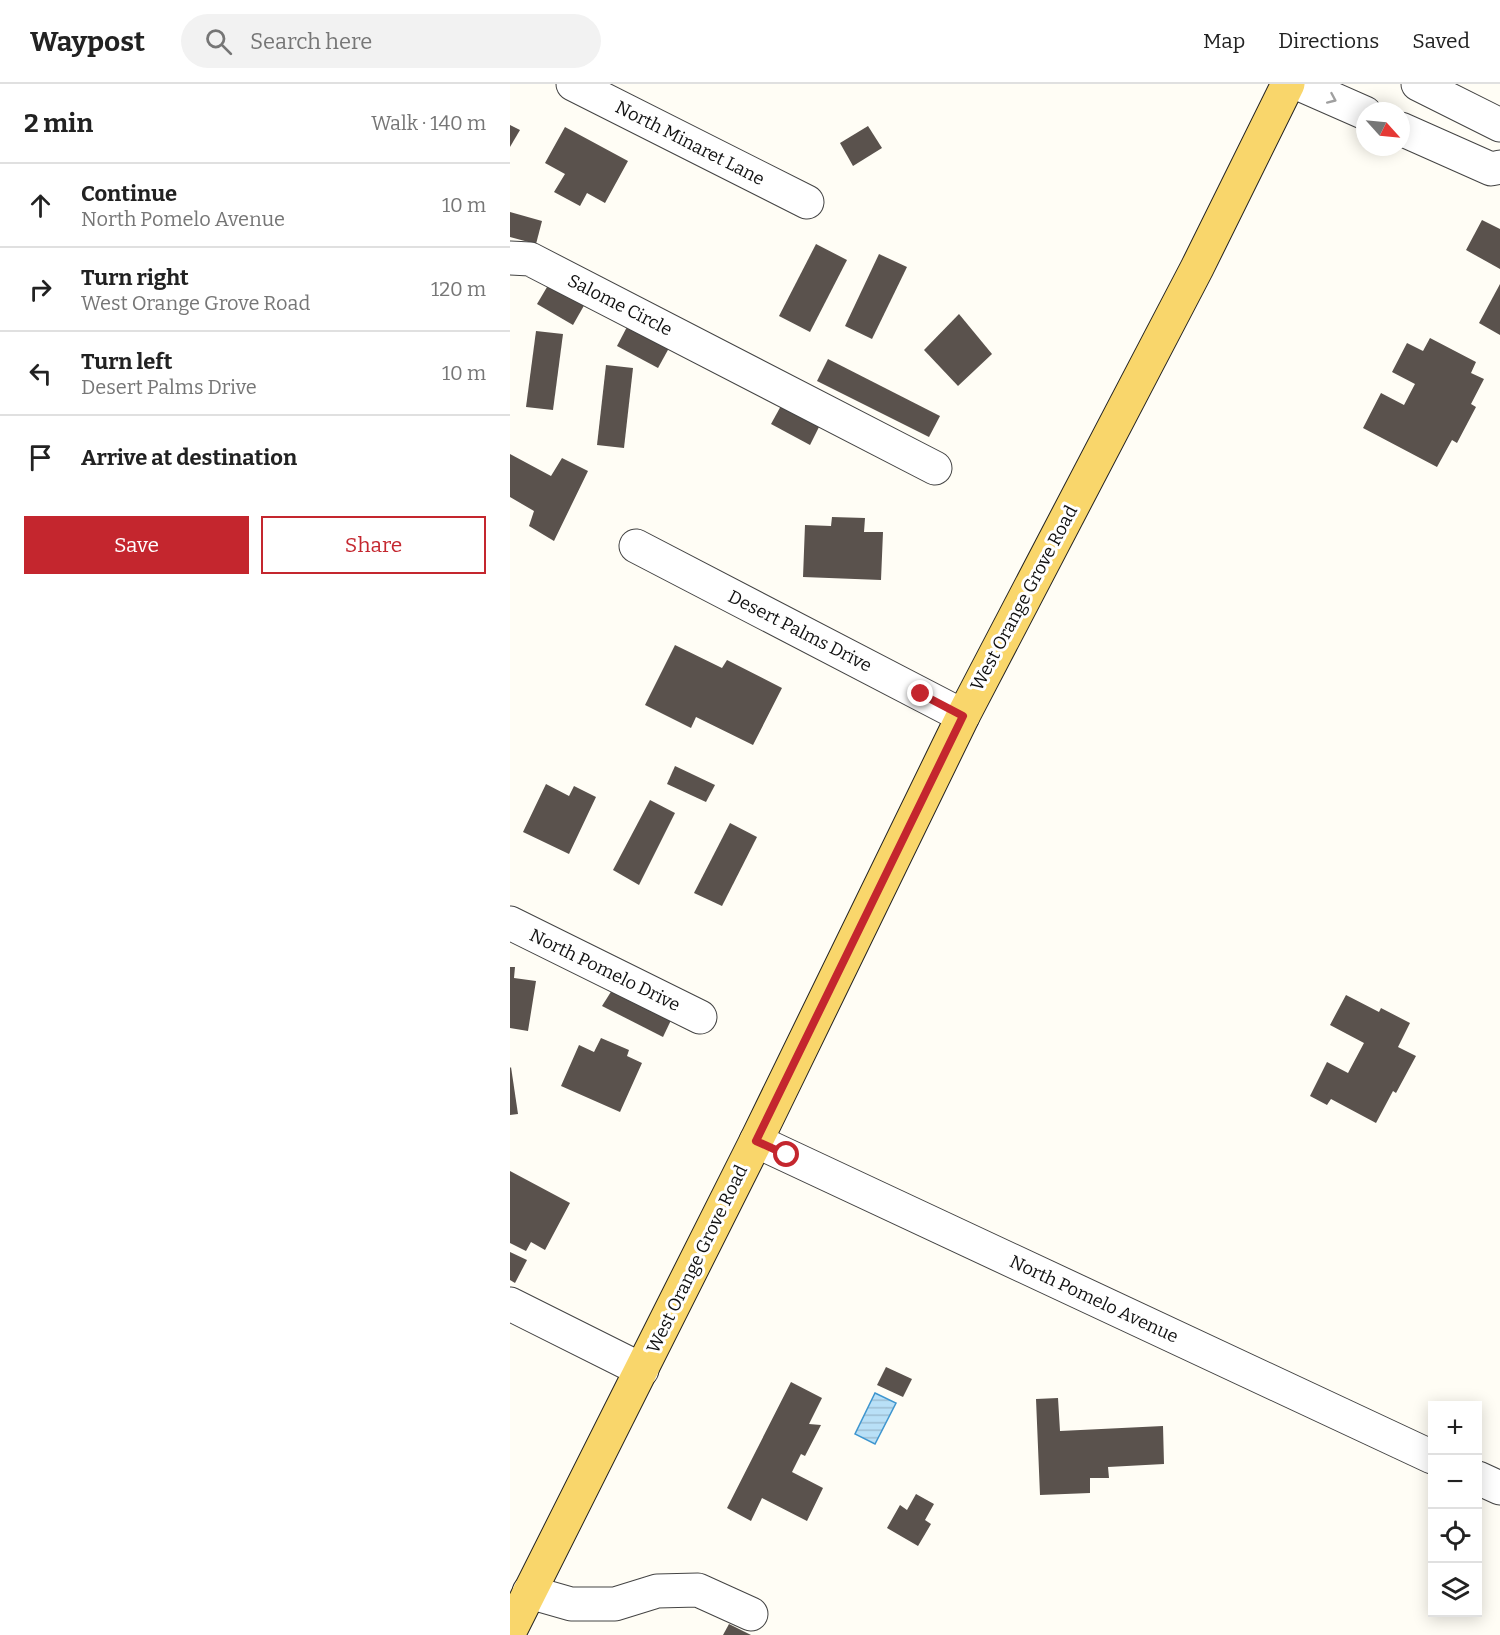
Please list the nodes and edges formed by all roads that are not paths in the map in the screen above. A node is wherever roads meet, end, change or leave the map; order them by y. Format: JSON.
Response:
{"nodes":[{"id":1,"x":573,"y":84,"type":"edge"},
{"id":2,"x":1288,"y":84,"type":"edge"},
{"id":3,"x":1299,"y":84,"type":"edge"},
{"id":4,"x":1418,"y":84,"type":"edge"},
{"id":5,"x":1356,"y":109,"type":"edge"},
{"id":6,"x":1470,"y":110,"type":"junction"},
{"id":7,"x":1500,"y":125,"type":"edge"},
{"id":8,"x":1410,"y":133,"type":"edge"},
{"id":9,"x":1450,"y":151,"type":"junction"},
{"id":10,"x":1500,"y":167,"type":"edge"},
{"id":11,"x":807,"y":202,"type":"dead end"},
{"id":12,"x":510,"y":258,"type":"edge"},
{"id":13,"x":935,"y":468,"type":"dead end"},
{"id":14,"x":636,"y":546,"type":"dead end"},
{"id":15,"x":963,"y":716,"type":"junction"},
{"id":16,"x":510,"y":923,"type":"edge"},
{"id":17,"x":700,"y":1017,"type":"dead end"},
{"id":18,"x":756,"y":1141,"type":"junction"},
{"id":19,"x":510,"y":1304,"type":"edge"},
{"id":20,"x":642,"y":1370,"type":"junction"},
{"id":21,"x":1428,"y":1455,"type":"edge"},
{"id":22,"x":1482,"y":1480,"type":"edge"},
{"id":23,"x":1500,"y":1488,"type":"edge"},
{"id":24,"x":530,"y":1592,"type":"junction"},
{"id":25,"x":751,"y":1614,"type":"dead end"},
{"id":26,"x":510,"y":1631,"type":"edge"}],
"edges":[{"from":1,"to":11,"type":"street","name":"North Minaret Lane"},
{"from":2,"to":15,"type":"main road","name":"West Orange Grove Road"},
{"from":3,"to":5,"type":"street","one_way":true},
{"from":4,"to":6,"type":"street"},
{"from":6,"to":7,"type":"street"},
{"from":6,"to":9,"type":"street"},
{"from":8,"to":9,"type":"street"},
{"from":9,"to":10,"type":"street"},
{"from":12,"to":13,"type":"street","name":"Salome Circle"},
{"from":14,"to":15,"type":"street","name":"Desert Palms Drive"},
{"from":15,"to":18,"type":"main road","name":"West Orange Grove Road"},
{"from":16,"to":17,"type":"street","name":"North Pomelo Drive"},
{"from":18,"to":20,"type":"main road","name":"West Orange Grove Road"},
{"from":18,"to":21,"type":"street","name":"North Pomelo Avenue"},
{"from":19,"to":20,"type":"street"},
{"from":20,"to":24,"type":"main road","name":"West Orange Grove Road"},
{"from":22,"to":23,"type":"street"},
{"from":24,"to":25,"type":"street"},
{"from":24,"to":26,"type":"main road","name":"West Orange Grove Road"}]}
